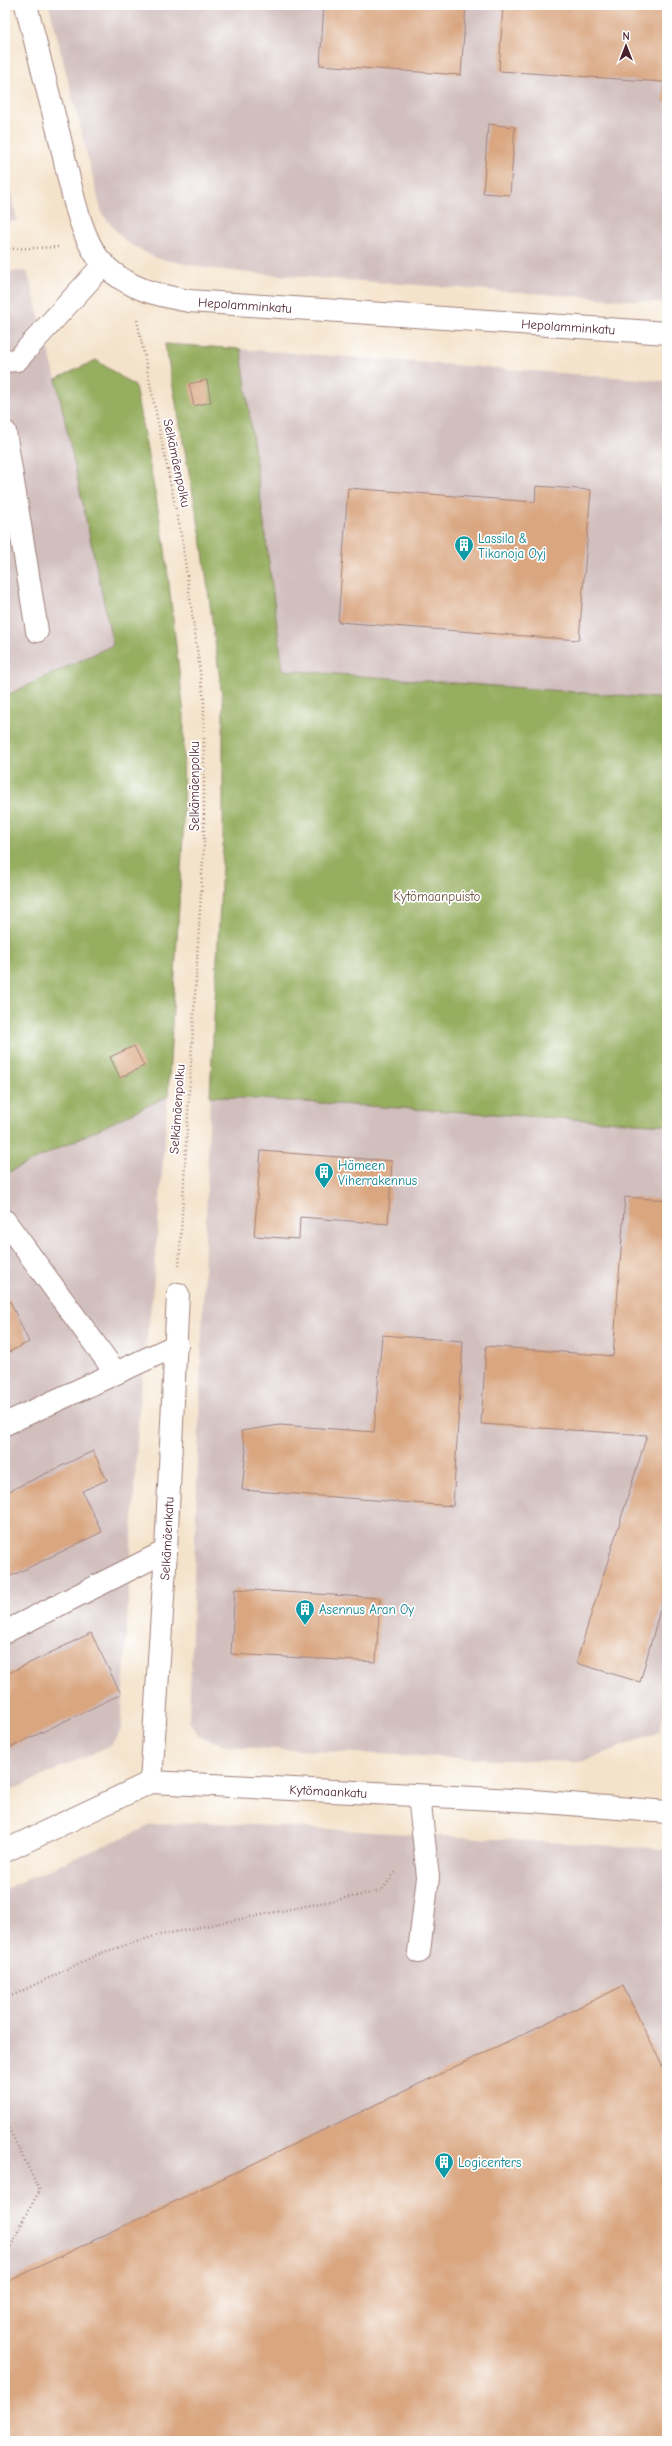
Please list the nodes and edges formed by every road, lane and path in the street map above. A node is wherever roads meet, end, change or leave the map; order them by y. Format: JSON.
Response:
{"nodes":[{"id":1,"x":26,"y":5,"type":"edge"},
{"id":2,"x":89,"y":244,"type":"junction"},
{"id":3,"x":5,"y":249,"type":"edge"},
{"id":4,"x":104,"y":264,"type":"junction"},
{"id":5,"x":127,"y":284,"type":"junction"},
{"id":6,"x":667,"y":333,"type":"edge"},
{"id":7,"x":5,"y":361,"type":"edge"},
{"id":8,"x":5,"y":432,"type":"edge"},
{"id":9,"x":37,"y":631,"type":"dead end"},
{"id":10,"x":5,"y":1221,"type":"edge"},
{"id":11,"x":178,"y":1294,"type":"joint"},
{"id":12,"x":177,"y":1345,"type":"junction"},
{"id":13,"x":116,"y":1373,"type":"junction"},
{"id":14,"x":5,"y":1424,"type":"edge"},
{"id":15,"x":166,"y":1551,"type":"junction"},
{"id":16,"x":5,"y":1632,"type":"edge"},
{"id":17,"x":151,"y":1782,"type":"junction"},
{"id":18,"x":419,"y":1796,"type":"junction"},
{"id":19,"x":667,"y":1812,"type":"edge"},
{"id":20,"x":424,"y":1835,"type":"junction"},
{"id":21,"x":5,"y":1851,"type":"edge"},
{"id":22,"x":419,"y":1952,"type":"dead end"},
{"id":23,"x":5,"y":1999,"type":"edge"},
{"id":24,"x":5,"y":2121,"type":"edge"},
{"id":25,"x":5,"y":2259,"type":"edge"}],
"edges":[{"from":1,"to":2,"type":"street","name":"Hepolamminkatu"},
{"from":2,"to":3,"type":"path"},
{"from":2,"to":4,"type":"street","name":"Hepolamminkatu"},
{"from":4,"to":5,"type":"street","name":"Hepolamminkatu"},
{"from":4,"to":7,"type":"street"},
{"from":5,"to":6,"type":"street","name":"Hepolamminkatu"},
{"from":5,"to":11,"type":"path","name":"Selkämäenpolku"},
{"from":8,"to":9,"type":"street"},
{"from":10,"to":13,"type":"street"},
{"from":11,"to":12,"type":"street","name":"Selkämäenkatu"},
{"from":12,"to":13,"type":"street"},
{"from":12,"to":15,"type":"street","name":"Selkämäenkatu"},
{"from":13,"to":14,"type":"street"},
{"from":15,"to":16,"type":"street"},
{"from":15,"to":17,"type":"street","name":"Selkämäenkatu"},
{"from":17,"to":18,"type":"street","name":"Kytömaankatu"},
{"from":17,"to":21,"type":"street","name":"Kytömaankatu"},
{"from":18,"to":19,"type":"street","name":"Kytömaankatu"},
{"from":18,"to":20,"type":"street"},
{"from":20,"to":22,"type":"street"},
{"from":20,"to":23,"type":"path"},
{"from":24,"to":25,"type":"path"}]}
